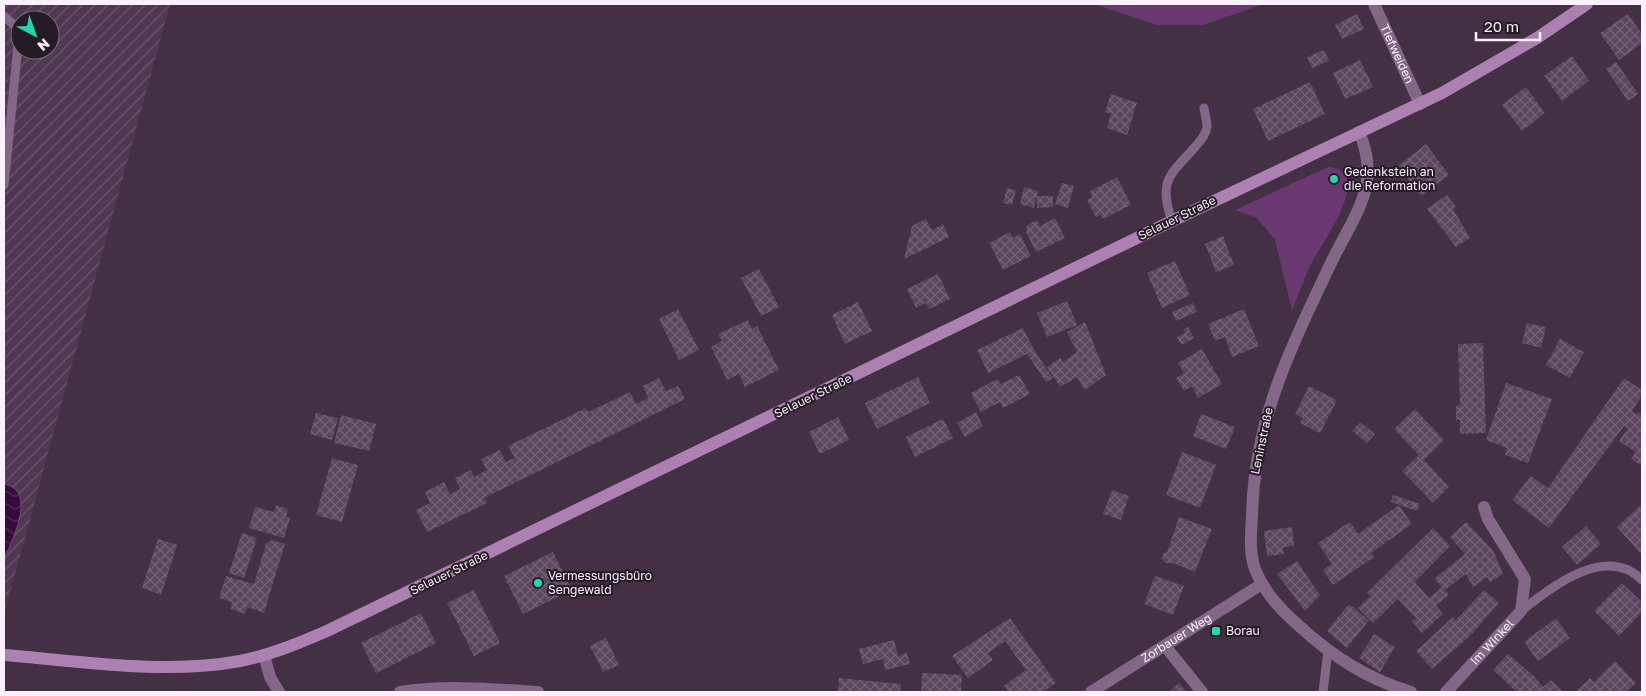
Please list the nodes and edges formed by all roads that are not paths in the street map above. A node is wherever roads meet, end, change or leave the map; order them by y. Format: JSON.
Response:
{"nodes":[{"id":1,"x":1374,"y":4,"type":"edge"},
{"id":2,"x":1587,"y":4,"type":"edge"},
{"id":3,"x":4,"y":16,"type":"edge"},
{"id":4,"x":1420,"y":104,"type":"junction"},
{"id":5,"x":1204,"y":108,"type":"dead end"},
{"id":6,"x":1359,"y":132,"type":"junction"},
{"id":7,"x":4,"y":185,"type":"edge"},
{"id":8,"x":1172,"y":221,"type":"junction"},
{"id":9,"x":1484,"y":507,"type":"dead end"},
{"id":10,"x":1642,"y":580,"type":"edge"},
{"id":11,"x":1262,"y":584,"type":"junction"},
{"id":12,"x":1521,"y":610,"type":"junction"},
{"id":13,"x":1165,"y":646,"type":"junction"},
{"id":14,"x":1328,"y":650,"type":"junction"},
{"id":15,"x":4,"y":655,"type":"edge"},
{"id":16,"x":264,"y":655,"type":"junction"},
{"id":17,"x":278,"y":692,"type":"edge"},
{"id":18,"x":400,"y":692,"type":"edge"},
{"id":19,"x":538,"y":692,"type":"edge"},
{"id":20,"x":1091,"y":692,"type":"edge"},
{"id":21,"x":1202,"y":692,"type":"edge"},
{"id":22,"x":1323,"y":692,"type":"edge"},
{"id":23,"x":1411,"y":692,"type":"edge"},
{"id":24,"x":1446,"y":692,"type":"edge"}],
"edges":[{"from":1,"to":4,"type":"street","name":"Tiefweiden"},
{"from":2,"to":4,"type":"main road","name":"Selauer Straße"},
{"from":3,"to":7,"type":"lane"},
{"from":4,"to":6,"type":"main road","name":"Selauer Straße"},
{"from":5,"to":8,"type":"lane"},
{"from":6,"to":8,"type":"main road","name":"Selauer Straße"},
{"from":6,"to":11,"type":"street","name":"Leninstraße"},
{"from":8,"to":16,"type":"main road","name":"Selauer Straße"},
{"from":9,"to":12,"type":"street","name":"Im Winkel"},
{"from":10,"to":12,"type":"lane"},
{"from":11,"to":13,"type":"street","name":"Zorbauer Weg"},
{"from":11,"to":14,"type":"street","name":"Leninstraße"},
{"from":12,"to":24,"type":"street","name":"Im Winkel"},
{"from":13,"to":20,"type":"street","name":"Zorbauer Weg"},
{"from":13,"to":21,"type":"street"},
{"from":14,"to":22,"type":"lane"},
{"from":14,"to":23,"type":"street","name":"Leninstraße"},
{"from":15,"to":16,"type":"main road","name":"Selauer Straße"},
{"from":16,"to":17,"type":"street"},
{"from":18,"to":19,"type":"street"}]}
